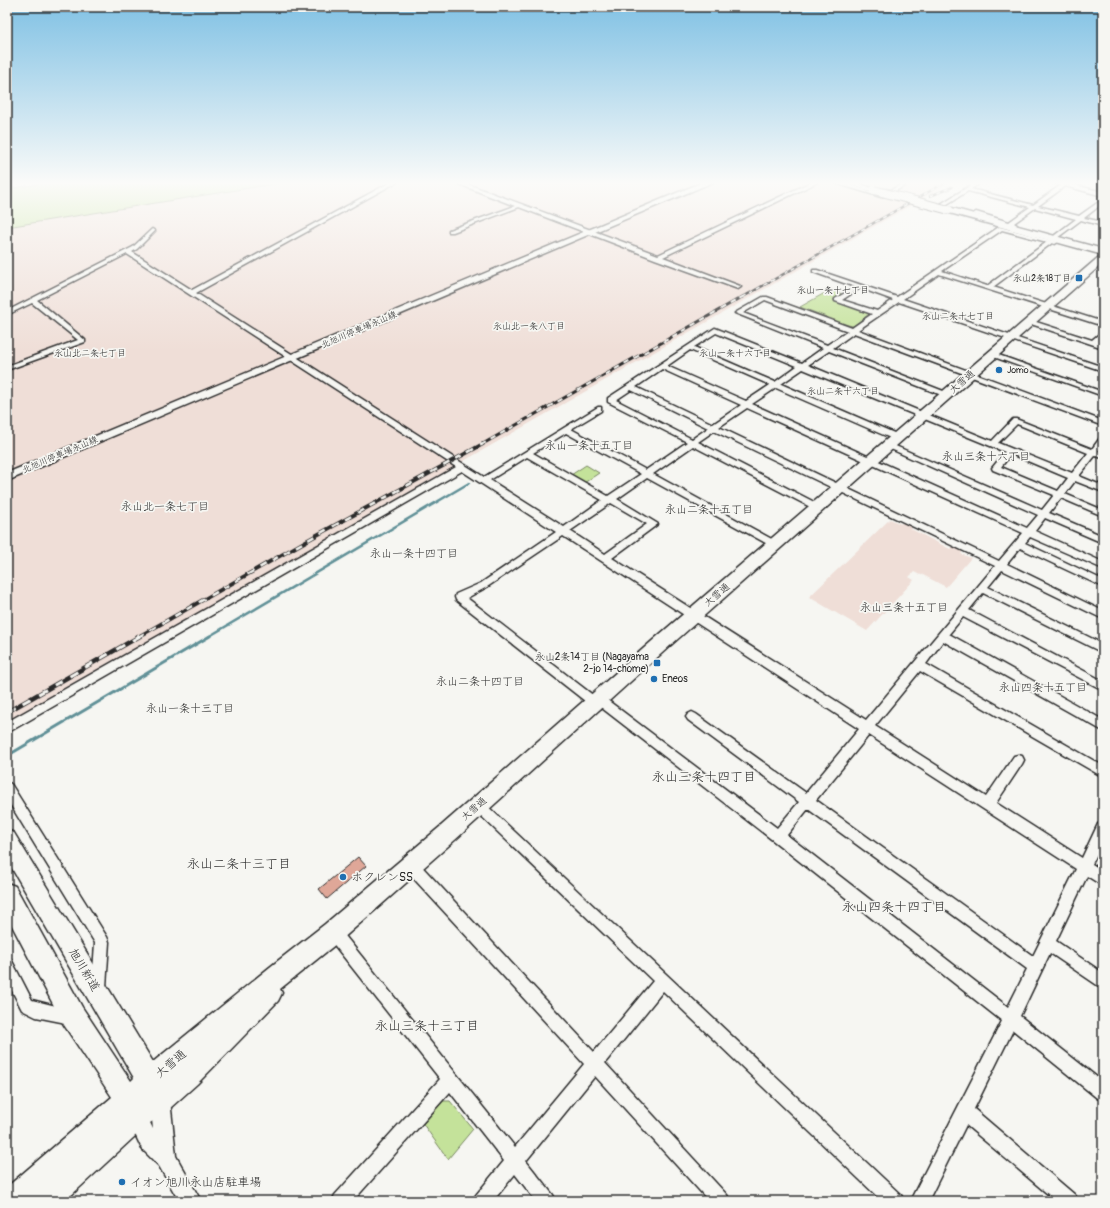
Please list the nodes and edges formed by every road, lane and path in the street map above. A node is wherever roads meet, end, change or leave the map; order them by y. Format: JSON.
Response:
{"nodes":[{"id":1,"x":145,"y":238,"type":"edge"},
{"id":2,"x":291,"y":238,"type":"edge"},
{"id":3,"x":573,"y":238,"type":"edge"},
{"id":4,"x":605,"y":238,"type":"edge"},
{"id":5,"x":699,"y":238,"type":"edge"},
{"id":6,"x":986,"y":238,"type":"edge"},
{"id":7,"x":1051,"y":238,"type":"edge"},
{"id":8,"x":1053,"y":238,"type":"edge"},
{"id":9,"x":1054,"y":239,"type":"junction"},
{"id":10,"x":1077,"y":245,"type":"junction"},
{"id":11,"x":128,"y":252,"type":"junction"},
{"id":12,"x":1103,"y":252,"type":"edge"},
{"id":13,"x":658,"y":258,"type":"junction"},
{"id":14,"x":1103,"y":258,"type":"edge"},
{"id":15,"x":815,"y":271,"type":"dead end"},
{"id":16,"x":938,"y":272,"type":"junction"},
{"id":17,"x":860,"y":286,"type":"junction"},
{"id":18,"x":738,"y":287,"type":"dead end"},
{"id":19,"x":988,"y":288,"type":"junction"},
{"id":20,"x":191,"y":293,"type":"junction"},
{"id":21,"x":899,"y":299,"type":"junction"},
{"id":22,"x":33,"y":300,"type":"junction"},
{"id":23,"x":1047,"y":306,"type":"junction"},
{"id":24,"x":7,"y":313,"type":"edge"},
{"id":25,"x":878,"y":314,"type":"junction"},
{"id":26,"x":1030,"y":322,"type":"junction"},
{"id":27,"x":1103,"y":324,"type":"edge"},
{"id":28,"x":854,"y":331,"type":"junction"},
{"id":29,"x":1103,"y":333,"type":"edge"},
{"id":30,"x":1012,"y":338,"type":"junction"},
{"id":31,"x":1093,"y":343,"type":"junction"},
{"id":32,"x":1103,"y":346,"type":"edge"},
{"id":33,"x":689,"y":347,"type":"junction"},
{"id":34,"x":829,"y":348,"type":"junction"},
{"id":35,"x":993,"y":355,"type":"junction"},
{"id":36,"x":290,"y":356,"type":"junction"},
{"id":37,"x":662,"y":366,"type":"junction"},
{"id":38,"x":803,"y":366,"type":"junction"},
{"id":39,"x":7,"y":368,"type":"edge"},
{"id":40,"x":1103,"y":369,"type":"edge"},
{"id":41,"x":970,"y":374,"type":"junction"},
{"id":42,"x":775,"y":385,"type":"junction"},
{"id":43,"x":631,"y":387,"type":"junction"},
{"id":44,"x":947,"y":394,"type":"junction"},
{"id":45,"x":1103,"y":394,"type":"edge"},
{"id":46,"x":746,"y":405,"type":"junction"},
{"id":47,"x":598,"y":409,"type":"dead end"},
{"id":48,"x":923,"y":416,"type":"junction"},
{"id":49,"x":1103,"y":424,"type":"edge"},
{"id":50,"x":713,"y":427,"type":"junction"},
{"id":51,"x":567,"y":430,"type":"junction"},
{"id":52,"x":1103,"y":440,"type":"edge"},
{"id":53,"x":692,"y":442,"type":"junction"},
{"id":54,"x":893,"y":442,"type":"junction"},
{"id":55,"x":993,"y":444,"type":"junction"},
{"id":56,"x":1010,"y":451,"type":"junction"},
{"id":57,"x":528,"y":454,"type":"junction"},
{"id":58,"x":1098,"y":454,"type":"edge"},
{"id":59,"x":871,"y":461,"type":"junction"},
{"id":60,"x":462,"y":467,"type":"junction"},
{"id":61,"x":7,"y":472,"type":"edge"},
{"id":62,"x":646,"y":474,"type":"junction"},
{"id":63,"x":1073,"y":477,"type":"junction"},
{"id":64,"x":7,"y":478,"type":"edge"},
{"id":65,"x":483,"y":481,"type":"junction"},
{"id":66,"x":841,"y":488,"type":"junction"},
{"id":67,"x":1103,"y":489,"type":"edge"},
{"id":68,"x":1058,"y":495,"type":"junction"},
{"id":69,"x":609,"y":500,"type":"junction"},
{"id":70,"x":819,"y":508,"type":"junction"},
{"id":71,"x":1043,"y":513,"type":"junction"},
{"id":72,"x":1103,"y":513,"type":"edge"},
{"id":73,"x":563,"y":532,"type":"junction"},
{"id":74,"x":1029,"y":532,"type":"junction"},
{"id":75,"x":1103,"y":540,"type":"edge"},
{"id":76,"x":1018,"y":544,"type":"junction"},
{"id":77,"x":776,"y":545,"type":"junction"},
{"id":78,"x":605,"y":558,"type":"junction"},
{"id":79,"x":1000,"y":565,"type":"junction"},
{"id":80,"x":1103,"y":566,"type":"edge"},
{"id":81,"x":1103,"y":584,"type":"edge"},
{"id":82,"x":982,"y":588,"type":"junction"},
{"id":83,"x":963,"y":612,"type":"junction"},
{"id":84,"x":1103,"y":615,"type":"edge"},
{"id":85,"x":693,"y":616,"type":"junction"},
{"id":86,"x":942,"y":635,"type":"junction"},
{"id":87,"x":1103,"y":649,"type":"edge"},
{"id":88,"x":919,"y":665,"type":"junction"},
{"id":89,"x":1103,"y":686,"type":"edge"},
{"id":90,"x":596,"y":701,"type":"junction"},
{"id":91,"x":692,"y":717,"type":"dead end"},
{"id":92,"x":1103,"y":726,"type":"edge"},
{"id":93,"x":7,"y":728,"type":"edge"},
{"id":94,"x":866,"y":728,"type":"junction"},
{"id":95,"x":1018,"y":760,"type":"dead end"},
{"id":96,"x":1103,"y":772,"type":"edge"},
{"id":97,"x":7,"y":788,"type":"edge"},
{"id":98,"x":808,"y":802,"type":"junction"},
{"id":99,"x":478,"y":805,"type":"junction"},
{"id":100,"x":987,"y":805,"type":"junction"},
{"id":101,"x":1103,"y":828,"type":"edge"},
{"id":102,"x":778,"y":836,"type":"junction"},
{"id":103,"x":7,"y":840,"type":"edge"},
{"id":104,"x":410,"y":864,"type":"junction"},
{"id":105,"x":1084,"y":867,"type":"junction"},
{"id":106,"x":1103,"y":879,"type":"edge"},
{"id":107,"x":7,"y":894,"type":"edge"},
{"id":108,"x":332,"y":932,"type":"junction"},
{"id":109,"x":1047,"y":943,"type":"junction"},
{"id":110,"x":7,"y":966,"type":"edge"},
{"id":111,"x":1035,"y":966,"type":"junction"},
{"id":112,"x":662,"y":980,"type":"junction"},
{"id":113,"x":1103,"y":982,"type":"edge"},
{"id":114,"x":99,"y":995,"type":"junction"},
{"id":115,"x":73,"y":1016,"type":"junction"},
{"id":116,"x":1011,"y":1018,"type":"junction"},
{"id":117,"x":594,"y":1063,"type":"junction"},
{"id":118,"x":450,"y":1080,"type":"junction"},
{"id":119,"x":155,"y":1091,"type":"junction"},
{"id":120,"x":1103,"y":1092,"type":"edge"},
{"id":121,"x":133,"y":1109,"type":"junction"},
{"id":122,"x":964,"y":1112,"type":"junction"},
{"id":123,"x":166,"y":1159,"type":"junction"},
{"id":124,"x":515,"y":1160,"type":"junction"},
{"id":125,"x":12,"y":1201,"type":"edge"},
{"id":126,"x":44,"y":1201,"type":"edge"},
{"id":127,"x":191,"y":1201,"type":"edge"},
{"id":128,"x":340,"y":1201,"type":"edge"},
{"id":129,"x":482,"y":1201,"type":"edge"},
{"id":130,"x":548,"y":1201,"type":"edge"},
{"id":131,"x":721,"y":1201,"type":"edge"},
{"id":132,"x":895,"y":1201,"type":"edge"},
{"id":133,"x":918,"y":1201,"type":"edge"},
{"id":134,"x":1069,"y":1201,"type":"edge"}],
"edges":[{"from":1,"to":11,"type":"street"},
{"from":2,"to":20,"type":"street"},
{"from":3,"to":36,"type":"main road","name":"北旭川停車場永山線"},
{"from":4,"to":13,"type":"street"},
{"from":5,"to":13,"type":"street"},
{"from":6,"to":16,"type":"street"},
{"from":7,"to":9,"type":"street"},
{"from":8,"to":10,"type":"main road","bridge":true},
{"from":9,"to":10,"type":"street"},
{"from":9,"to":19,"type":"street"},
{"from":10,"to":12,"type":"main road"},
{"from":11,"to":20,"type":"street"},
{"from":11,"to":22,"type":"street"},
{"from":13,"to":18,"type":"street"},
{"from":14,"to":23,"type":"highway","name":"大雪通"},
{"from":15,"to":17,"type":"street"},
{"from":16,"to":19,"type":"street"},
{"from":16,"to":21,"type":"street"},
{"from":17,"to":21,"type":"street"},
{"from":17,"to":25,"type":"street"},
{"from":19,"to":23,"type":"street"},
{"from":20,"to":36,"type":"street"},
{"from":21,"to":25,"type":"street"},
{"from":21,"to":30,"type":"street"},
{"from":22,"to":24,"type":"street"},
{"from":22,"to":39,"type":"street"},
{"from":23,"to":26,"type":"highway","name":"大雪通"},
{"from":23,"to":27,"type":"street"},
{"from":25,"to":28,"type":"street"},
{"from":26,"to":30,"type":"highway","name":"大雪通"},
{"from":26,"to":31,"type":"street"},
{"from":28,"to":34,"type":"street"},
{"from":28,"to":34,"type":"street"},
{"from":28,"to":41,"type":"street"},
{"from":29,"to":31,"type":"street"},
{"from":30,"to":35,"type":"highway","name":"大雪通"},
{"from":30,"to":40,"type":"street"},
{"from":31,"to":32,"type":"street"},
{"from":33,"to":37,"type":"street"},
{"from":33,"to":38,"type":"street"},
{"from":33,"to":42,"type":"street"},
{"from":34,"to":38,"type":"street"},
{"from":34,"to":44,"type":"street"},
{"from":35,"to":41,"type":"highway","name":"大雪通"},
{"from":35,"to":45,"type":"street"},
{"from":36,"to":60,"type":"street"},
{"from":36,"to":61,"type":"main road","name":"北旭川停車場永山線"},
{"from":36,"to":64,"type":"main road","name":"北旭川停車場永山線"},
{"from":37,"to":43,"type":"street"},
{"from":37,"to":46,"type":"street"},
{"from":38,"to":42,"type":"street"},
{"from":38,"to":48,"type":"street"},
{"from":41,"to":44,"type":"highway","name":"大雪通"},
{"from":41,"to":49,"type":"street"},
{"from":42,"to":46,"type":"street"},
{"from":42,"to":54,"type":"street"},
{"from":43,"to":50,"type":"street"},
{"from":43,"to":53,"type":"street"},
{"from":44,"to":48,"type":"highway","name":"大雪通"},
{"from":46,"to":50,"type":"street"},
{"from":46,"to":59,"type":"street"},
{"from":47,"to":51,"type":"street"},
{"from":48,"to":54,"type":"highway","name":"大雪通"},
{"from":48,"to":55,"type":"street"},
{"from":50,"to":53,"type":"street"},
{"from":50,"to":66,"type":"street"},
{"from":51,"to":57,"type":"street"},
{"from":51,"to":62,"type":"street"},
{"from":52,"to":58,"type":"street"},
{"from":53,"to":62,"type":"street"},
{"from":53,"to":70,"type":"street"},
{"from":54,"to":59,"type":"highway","name":"大雪通"},
{"from":54,"to":71,"type":"street"},
{"from":55,"to":56,"type":"street"},
{"from":55,"to":58,"type":"street"},
{"from":56,"to":63,"type":"street"},
{"from":56,"to":68,"type":"street"},
{"from":57,"to":65,"type":"street"},
{"from":57,"to":69,"type":"street"},
{"from":58,"to":63,"type":"street"},
{"from":59,"to":66,"type":"highway","name":"大雪通"},
{"from":59,"to":74,"type":"street"},
{"from":60,"to":65,"type":"street"},
{"from":60,"to":93,"type":"street"},
{"from":62,"to":69,"type":"street"},
{"from":62,"to":77,"type":"street"},
{"from":63,"to":67,"type":"street"},
{"from":63,"to":68,"type":"street"},
{"from":65,"to":73,"type":"street"},
{"from":66,"to":70,"type":"highway","name":"大雪通"},
{"from":66,"to":79,"type":"street"},
{"from":68,"to":71,"type":"street"},
{"from":68,"to":72,"type":"street"},
{"from":69,"to":73,"type":"street"},
{"from":69,"to":78,"type":"street"},
{"from":70,"to":77,"type":"highway","name":"大雪通"},
{"from":71,"to":74,"type":"street"},
{"from":71,"to":75,"type":"street"},
{"from":73,"to":78,"type":"street"},
{"from":73,"to":90,"type":"street"},
{"from":74,"to":76,"type":"street"},
{"from":74,"to":80,"type":"street"},
{"from":76,"to":79,"type":"street"},
{"from":76,"to":81,"type":"street"},
{"from":77,"to":85,"type":"highway","name":"大雪通"},
{"from":78,"to":85,"type":"street"},
{"from":79,"to":82,"type":"street"},
{"from":79,"to":84,"type":"street"},
{"from":82,"to":83,"type":"street"},
{"from":82,"to":87,"type":"street"},
{"from":83,"to":86,"type":"street"},
{"from":83,"to":89,"type":"street"},
{"from":85,"to":90,"type":"highway","name":"大雪通"},
{"from":85,"to":94,"type":"street"},
{"from":86,"to":88,"type":"street"},
{"from":86,"to":92,"type":"street"},
{"from":88,"to":94,"type":"street"},
{"from":88,"to":96,"type":"street"},
{"from":90,"to":99,"type":"highway","name":"大雪通"},
{"from":90,"to":102,"type":"street"},
{"from":91,"to":98,"type":"street"},
{"from":94,"to":98,"type":"street"},
{"from":94,"to":100,"type":"street"},
{"from":95,"to":100,"type":"street"},
{"from":97,"to":114,"type":"street"},
{"from":98,"to":102,"type":"street"},
{"from":98,"to":111,"type":"street"},
{"from":99,"to":104,"type":"highway","name":"大雪通"},
{"from":99,"to":112,"type":"street"},
{"from":100,"to":105,"type":"street"},
{"from":101,"to":105,"type":"street"},
{"from":102,"to":116,"type":"street"},
{"from":103,"to":114,"type":"highway","name":"旭川新道"},
{"from":104,"to":108,"type":"highway","name":"大雪通"},
{"from":104,"to":117,"type":"street"},
{"from":105,"to":106,"type":"street"},
{"from":105,"to":109,"type":"street"},
{"from":107,"to":115,"type":"highway"},
{"from":108,"to":118,"type":"street"},
{"from":108,"to":119,"type":"highway","name":"大雪通"},
{"from":109,"to":111,"type":"street"},
{"from":109,"to":113,"type":"street"},
{"from":110,"to":115,"type":"street"},
{"from":111,"to":116,"type":"street"},
{"from":112,"to":117,"type":"street"},
{"from":112,"to":132,"type":"street"},
{"from":114,"to":119,"type":"highway","name":"旭川新道"},
{"from":115,"to":121,"type":"highway"},
{"from":116,"to":120,"type":"street"},
{"from":116,"to":122,"type":"street"},
{"from":117,"to":124,"type":"street"},
{"from":117,"to":131,"type":"street"},
{"from":118,"to":124,"type":"street"},
{"from":118,"to":128,"type":"street"},
{"from":119,"to":121,"type":"highway","name":"大雪通"},
{"from":119,"to":123,"type":"street"},
{"from":121,"to":123,"type":"street"},
{"from":121,"to":125,"type":"highway","name":"大雪通"},
{"from":121,"to":126,"type":"highway","name":"大雪通"},
{"from":122,"to":133,"type":"street"},
{"from":122,"to":134,"type":"street"},
{"from":123,"to":127,"type":"street"},
{"from":124,"to":129,"type":"street"},
{"from":124,"to":130,"type":"street"}]}
